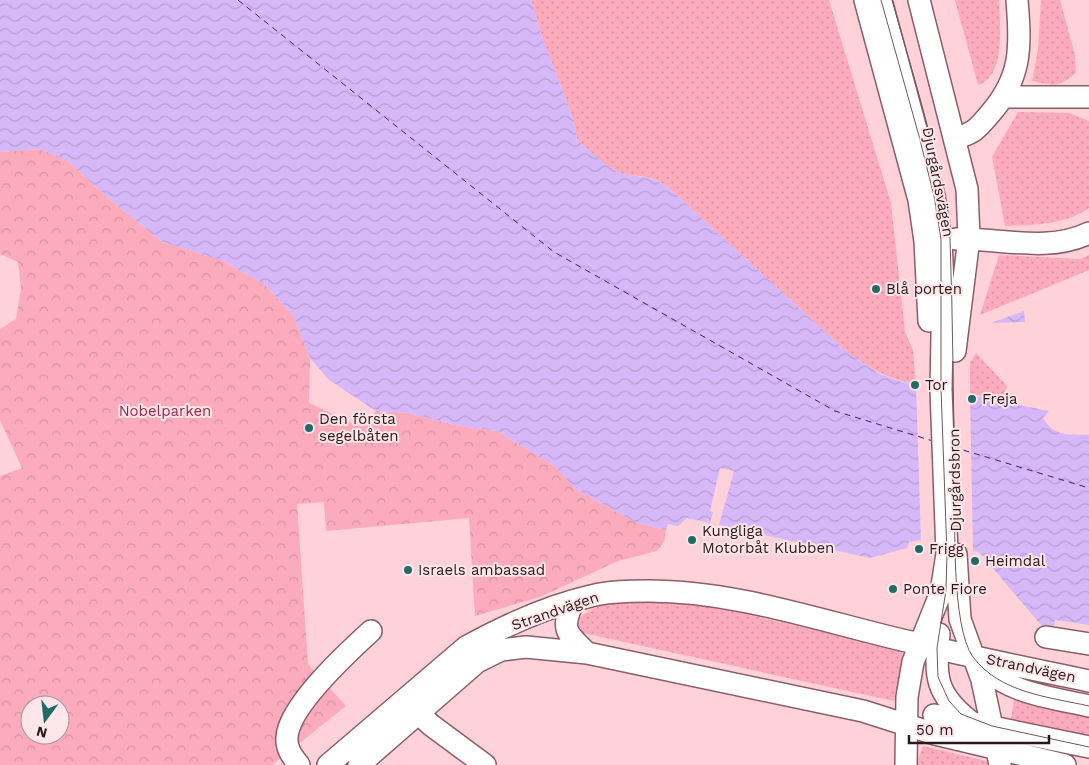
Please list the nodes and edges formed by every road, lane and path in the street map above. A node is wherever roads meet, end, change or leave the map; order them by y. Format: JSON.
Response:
{"nodes":[{"id":1,"x":865,"y":0,"type":"edge"},
{"id":2,"x":881,"y":0,"type":"edge"},
{"id":3,"x":892,"y":0,"type":"edge"},
{"id":4,"x":919,"y":0,"type":"edge"},
{"id":5,"x":1017,"y":0,"type":"edge"},
{"id":6,"x":1005,"y":97,"type":"junction"},
{"id":7,"x":1089,"y":97,"type":"edge"},
{"id":8,"x":956,"y":138,"type":"junction"},
{"id":9,"x":1086,"y":238,"type":"edge"},
{"id":10,"x":946,"y":239,"type":"junction"},
{"id":11,"x":942,"y":389,"type":"junction"},
{"id":12,"x":947,"y":554,"type":"junction"},
{"id":13,"x":574,"y":601,"type":"junction"},
{"id":14,"x":371,"y":631,"type":"dead end"},
{"id":15,"x":1046,"y":637,"type":"dead end"},
{"id":16,"x":1089,"y":644,"type":"edge"},
{"id":17,"x":928,"y":646,"type":"junction"},
{"id":18,"x":587,"y":654,"type":"junction"},
{"id":19,"x":972,"y":656,"type":"junction"},
{"id":20,"x":1089,"y":681,"type":"edge"},
{"id":21,"x":988,"y":701,"type":"junction"},
{"id":22,"x":411,"y":706,"type":"junction"},
{"id":23,"x":1089,"y":706,"type":"edge"},
{"id":24,"x":966,"y":718,"type":"junction"},
{"id":25,"x":906,"y":723,"type":"junction"},
{"id":26,"x":992,"y":726,"type":"junction"},
{"id":27,"x":1089,"y":747,"type":"edge"},
{"id":28,"x":999,"y":758,"type":"edge"},
{"id":29,"x":299,"y":765,"type":"edge"},
{"id":30,"x":328,"y":765,"type":"edge"},
{"id":31,"x":359,"y":765,"type":"edge"},
{"id":32,"x":485,"y":765,"type":"edge"},
{"id":33,"x":906,"y":765,"type":"edge"},
{"id":34,"x":1065,"y":765,"type":"edge"}],
"edges":[{"from":1,"to":10,"type":"street","name":"Djurgårdsvägen"},
{"from":2,"to":10,"type":"street","name":"Djurgårdsvägen"},
{"from":3,"to":10,"type":"street","name":"Djurgårdsvägen"},
{"from":4,"to":8,"type":"street","name":"Djurgårdsvägen"},
{"from":5,"to":6,"type":"street"},
{"from":6,"to":7,"type":"street"},
{"from":6,"to":8,"type":"street"},
{"from":8,"to":10,"type":"street","name":"Djurgårdsvägen"},
{"from":9,"to":10,"type":"street"},
{"from":10,"to":11,"type":"street","name":"Djurgårdsvägen"},
{"from":10,"to":11,"type":"street","name":"Djurgårdsvägen"},
{"from":11,"to":12,"type":"street","name":"Djurgårdsbron"},
{"from":12,"to":17,"type":"street","name":"Djurgårdsbron"},
{"from":12,"to":19,"type":"street","name":"Djurgårdsbron"},
{"from":13,"to":17,"type":"street","name":"Strandvägen"},
{"from":13,"to":18,"type":"street"},
{"from":13,"to":22,"type":"street","name":"Strandvägen"},
{"from":14,"to":29,"type":"street"},
{"from":15,"to":16,"type":"street"},
{"from":17,"to":19,"type":"street","name":"Strandvägen"},
{"from":17,"to":24,"type":"street"},
{"from":17,"to":25,"type":"street"},
{"from":18,"to":22,"type":"street","name":"Strandvägen"},
{"from":18,"to":25,"type":"street","name":"Strandvägen"},
{"from":19,"to":20,"type":"street","name":"Strandvägen"},
{"from":19,"to":21,"type":"street","name":"Djurgårdsbron"},
{"from":19,"to":23,"type":"street","name":"Strandvägen"},
{"from":21,"to":24,"type":"street"},
{"from":21,"to":26,"type":"street","name":"Djurgårdsbron"},
{"from":22,"to":30,"type":"street","name":"Strandvägen"},
{"from":22,"to":31,"type":"street","name":"Strandvägen"},
{"from":22,"to":32,"type":"street"},
{"from":24,"to":25,"type":"street"},
{"from":24,"to":26,"type":"street"},
{"from":25,"to":28,"type":"street","name":"Strandvägen"},
{"from":25,"to":33,"type":"street"},
{"from":26,"to":27,"type":"street"},
{"from":26,"to":28,"type":"street","name":"Djurgårdsbron"},
{"from":28,"to":34,"type":"street","name":"Strandvägen"}]}
